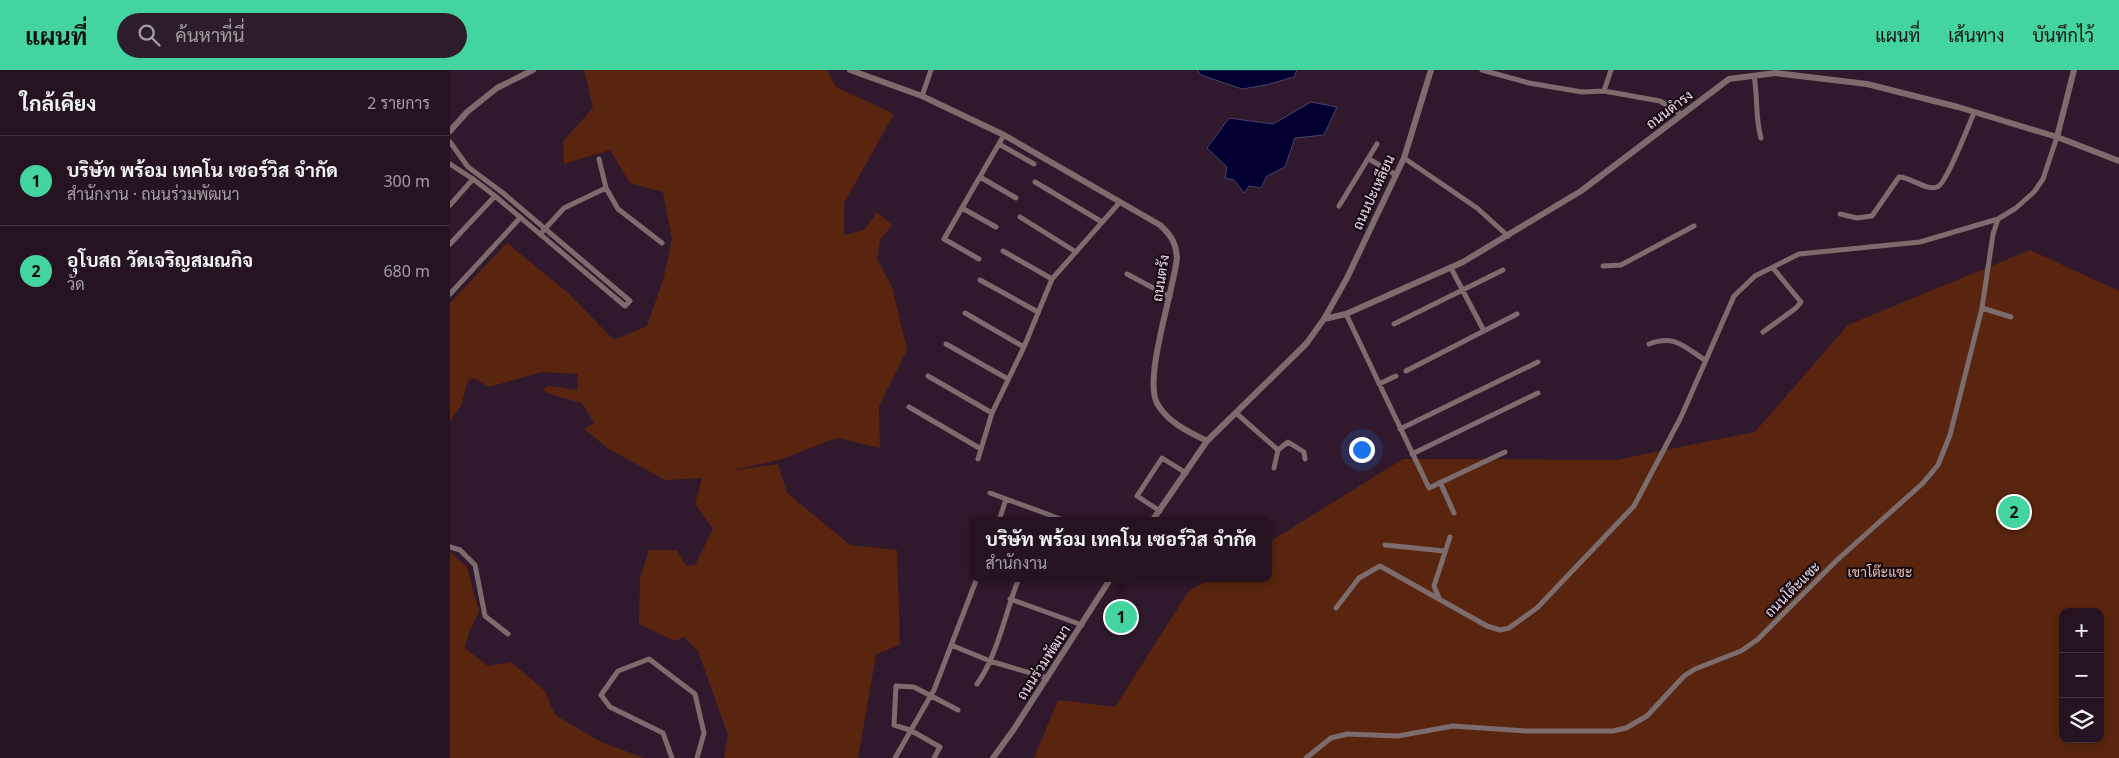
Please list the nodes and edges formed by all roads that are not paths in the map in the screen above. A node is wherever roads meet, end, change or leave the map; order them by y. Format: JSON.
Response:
{"nodes":[{"id":1,"x":533,"y":70,"type":"edge"},
{"id":2,"x":850,"y":70,"type":"edge"},
{"id":3,"x":931,"y":70,"type":"edge"},
{"id":4,"x":1431,"y":70,"type":"edge"},
{"id":5,"x":1482,"y":70,"type":"edge"},
{"id":6,"x":1611,"y":70,"type":"edge"},
{"id":7,"x":2074,"y":70,"type":"edge"},
{"id":8,"x":1490,"y":71,"type":"edge"},
{"id":9,"x":1754,"y":76,"type":"junction"},
{"id":10,"x":1604,"y":90,"type":"junction"},
{"id":11,"x":922,"y":96,"type":"junction"},
{"id":12,"x":1974,"y":113,"type":"junction"},
{"id":13,"x":1682,"y":114,"type":"junction"},
{"id":14,"x":450,"y":132,"type":"edge"},
{"id":15,"x":1004,"y":134,"type":"junction"},
{"id":16,"x":1761,"y":138,"type":"dead end"},
{"id":17,"x":2057,"y":138,"type":"junction"},
{"id":18,"x":450,"y":142,"type":"edge"},
{"id":19,"x":999,"y":144,"type":"junction"},
{"id":20,"x":1377,"y":144,"type":"dead end"},
{"id":21,"x":1404,"y":158,"type":"junction"},
{"id":22,"x":599,"y":159,"type":"dead end"},
{"id":23,"x":1369,"y":159,"type":"junction"},
{"id":24,"x":2119,"y":161,"type":"edge"},
{"id":25,"x":450,"y":164,"type":"edge"},
{"id":26,"x":1034,"y":164,"type":"dead end"},
{"id":27,"x":1396,"y":175,"type":"junction"},
{"id":28,"x":980,"y":177,"type":"junction"},
{"id":29,"x":474,"y":179,"type":"junction"},
{"id":30,"x":1035,"y":182,"type":"dead end"},
{"id":31,"x":606,"y":188,"type":"junction"},
{"id":32,"x":495,"y":196,"type":"junction"},
{"id":33,"x":1016,"y":198,"type":"dead end"},
{"id":34,"x":1120,"y":202,"type":"junction"},
{"id":35,"x":450,"y":205,"type":"edge"},
{"id":36,"x":1339,"y":206,"type":"dead end"},
{"id":37,"x":962,"y":208,"type":"junction"},
{"id":38,"x":1840,"y":214,"type":"dead end"},
{"id":39,"x":1020,"y":217,"type":"dead end"},
{"id":40,"x":520,"y":218,"type":"junction"},
{"id":41,"x":1998,"y":219,"type":"junction"},
{"id":42,"x":1102,"y":222,"type":"junction"},
{"id":43,"x":1694,"y":226,"type":"dead end"},
{"id":44,"x":996,"y":227,"type":"dead end"},
{"id":45,"x":545,"y":229,"type":"junction"},
{"id":46,"x":539,"y":234,"type":"junction"},
{"id":47,"x":1508,"y":236,"type":"junction"},
{"id":48,"x":662,"y":243,"type":"dead end"},
{"id":49,"x":450,"y":244,"type":"edge"},
{"id":50,"x":1003,"y":250,"type":"dead end"},
{"id":51,"x":1076,"y":252,"type":"junction"},
{"id":52,"x":979,"y":259,"type":"dead end"},
{"id":53,"x":1603,"y":266,"type":"dead end"},
{"id":54,"x":1451,"y":268,"type":"junction"},
{"id":55,"x":1773,"y":268,"type":"junction"},
{"id":56,"x":1503,"y":270,"type":"dead end"},
{"id":57,"x":1127,"y":274,"type":"dead end"},
{"id":58,"x":1052,"y":279,"type":"junction"},
{"id":59,"x":980,"y":280,"type":"dead end"},
{"id":60,"x":1463,"y":289,"type":"junction"},
{"id":61,"x":450,"y":294,"type":"edge"},
{"id":62,"x":1170,"y":297,"type":"junction"},
{"id":63,"x":1982,"y":308,"type":"junction"},
{"id":64,"x":1038,"y":312,"type":"junction"},
{"id":65,"x":965,"y":313,"type":"dead end"},
{"id":66,"x":1346,"y":314,"type":"junction"},
{"id":67,"x":1517,"y":314,"type":"dead end"},
{"id":68,"x":2011,"y":317,"type":"dead end"},
{"id":69,"x":1324,"y":319,"type":"junction"},
{"id":70,"x":1394,"y":324,"type":"dead end"},
{"id":71,"x":1484,"y":331,"type":"junction"},
{"id":72,"x":1762,"y":332,"type":"dead end"},
{"id":73,"x":946,"y":344,"type":"dead end"},
{"id":74,"x":1649,"y":344,"type":"dead end"},
{"id":75,"x":1024,"y":347,"type":"junction"},
{"id":76,"x":1705,"y":360,"type":"junction"},
{"id":77,"x":1538,"y":362,"type":"dead end"},
{"id":78,"x":1406,"y":371,"type":"dead end"},
{"id":79,"x":928,"y":376,"type":"dead end"},
{"id":80,"x":1396,"y":376,"type":"dead end"},
{"id":81,"x":1008,"y":379,"type":"junction"},
{"id":82,"x":1379,"y":384,"type":"junction"},
{"id":83,"x":1538,"y":393,"type":"dead end"},
{"id":84,"x":909,"y":407,"type":"dead end"},
{"id":85,"x":992,"y":413,"type":"junction"},
{"id":86,"x":1236,"y":413,"type":"junction"},
{"id":87,"x":1400,"y":429,"type":"junction"},
{"id":88,"x":1207,"y":441,"type":"junction"},
{"id":89,"x":981,"y":450,"type":"junction"},
{"id":90,"x":1278,"y":450,"type":"junction"},
{"id":91,"x":1504,"y":452,"type":"dead end"},
{"id":92,"x":1412,"y":454,"type":"junction"},
{"id":93,"x":978,"y":459,"type":"dead end"},
{"id":94,"x":1305,"y":459,"type":"dead end"},
{"id":95,"x":1274,"y":468,"type":"dead end"},
{"id":96,"x":1186,"y":473,"type":"junction"},
{"id":97,"x":1440,"y":482,"type":"junction"},
{"id":98,"x":990,"y":494,"type":"dead end"},
{"id":99,"x":1006,"y":499,"type":"junction"},
{"id":100,"x":1160,"y":511,"type":"junction"},
{"id":101,"x":1454,"y":513,"type":"dead end"},
{"id":102,"x":1000,"y":517,"type":"edge"},
{"id":103,"x":1055,"y":517,"type":"edge"},
{"id":104,"x":1155,"y":517,"type":"edge"},
{"id":105,"x":1450,"y":537,"type":"dead end"},
{"id":106,"x":1385,"y":545,"type":"dead end"},
{"id":107,"x":450,"y":547,"type":"edge"},
{"id":108,"x":1444,"y":551,"type":"junction"},
{"id":109,"x":975,"y":582,"type":"edge"},
{"id":110,"x":1017,"y":582,"type":"edge"},
{"id":111,"x":1107,"y":582,"type":"edge"},
{"id":112,"x":1439,"y":598,"type":"junction"},
{"id":113,"x":1010,"y":599,"type":"junction"},
{"id":114,"x":1336,"y":608,"type":"dead end"},
{"id":115,"x":1082,"y":625,"type":"junction"},
{"id":116,"x":508,"y":634,"type":"dead end"},
{"id":117,"x":951,"y":645,"type":"junction"},
{"id":118,"x":990,"y":661,"type":"junction"},
{"id":119,"x":1047,"y":678,"type":"junction"},
{"id":120,"x":977,"y":684,"type":"dead end"},
{"id":121,"x":931,"y":694,"type":"junction"},
{"id":122,"x":958,"y":710,"type":"dead end"},
{"id":123,"x":910,"y":730,"type":"junction"},
{"id":124,"x":672,"y":758,"type":"edge"},
{"id":125,"x":698,"y":758,"type":"edge"},
{"id":126,"x":895,"y":758,"type":"edge"},
{"id":127,"x":934,"y":758,"type":"edge"},
{"id":128,"x":994,"y":758,"type":"edge"},
{"id":129,"x":1306,"y":758,"type":"edge"}],
"edges":[{"from":1,"to":14,"type":"street"},
{"from":2,"to":11,"type":"street","name":"ถนนตรัง"},
{"from":3,"to":11,"type":"street"},
{"from":4,"to":21,"type":"street","name":"ถนนปะเหลียน"},
{"from":5,"to":8,"type":"street"},
{"from":6,"to":10,"type":"street"},
{"from":7,"to":17,"type":"street"},
{"from":8,"to":10,"type":"street"},
{"from":9,"to":12,"type":"street","name":"ถนนดำรง"},
{"from":9,"to":13,"type":"street","name":"ถนนดำรง"},
{"from":9,"to":16,"type":"street"},
{"from":10,"to":13,"type":"street"},
{"from":11,"to":15,"type":"street","name":"ถนนตรัง"},
{"from":12,"to":17,"type":"street","name":"ถนนดำรง"},
{"from":12,"to":38,"type":"street"},
{"from":13,"to":47,"type":"street","name":"ถนนดำรง"},
{"from":15,"to":19,"type":"street"},
{"from":15,"to":34,"type":"street","name":"ถนนตรัง"},
{"from":17,"to":24,"type":"street","name":"ถนนดำรง"},
{"from":17,"to":41,"type":"street"},
{"from":18,"to":45,"type":"street"},
{"from":19,"to":26,"type":"street"},
{"from":19,"to":28,"type":"street"},
{"from":20,"to":23,"type":"street"},
{"from":21,"to":27,"type":"street","name":"ถนนปะเหลียน"},
{"from":21,"to":47,"type":"street"},
{"from":22,"to":31,"type":"street"},
{"from":23,"to":27,"type":"street"},
{"from":23,"to":36,"type":"street"},
{"from":25,"to":29,"type":"street"},
{"from":27,"to":69,"type":"street","name":"ถนนปะเหลียน"},
{"from":28,"to":33,"type":"street"},
{"from":28,"to":37,"type":"street"},
{"from":29,"to":32,"type":"street"},
{"from":29,"to":35,"type":"street"},
{"from":30,"to":42,"type":"street"},
{"from":31,"to":45,"type":"street"},
{"from":31,"to":48,"type":"street"},
{"from":32,"to":40,"type":"street"},
{"from":32,"to":49,"type":"street"},
{"from":34,"to":42,"type":"street"},
{"from":34,"to":62,"type":"street","name":"ถนนตรัง"},
{"from":37,"to":44,"type":"street"},
{"from":37,"to":52,"type":"street"},
{"from":39,"to":51,"type":"street"},
{"from":40,"to":46,"type":"street"},
{"from":40,"to":61,"type":"street"},
{"from":41,"to":55,"type":"street"},
{"from":41,"to":63,"type":"street","name":"ถนนโต๊ะแซะ"},
{"from":42,"to":51,"type":"street"},
{"from":43,"to":53,"type":"street"},
{"from":45,"to":46,"type":"street"},
{"from":45,"to":46,"type":"street"},
{"from":47,"to":54,"type":"street","name":"ถนนดำรง"},
{"from":50,"to":58,"type":"street"},
{"from":51,"to":58,"type":"street"},
{"from":54,"to":60,"type":"street"},
{"from":54,"to":66,"type":"street","name":"ถนนดำรง"},
{"from":55,"to":72,"type":"street"},
{"from":55,"to":76,"type":"street"},
{"from":56,"to":60,"type":"street"},
{"from":57,"to":62,"type":"street"},
{"from":58,"to":64,"type":"street"},
{"from":59,"to":64,"type":"street"},
{"from":60,"to":70,"type":"street"},
{"from":60,"to":71,"type":"street"},
{"from":62,"to":88,"type":"street","name":"ถนนตรัง"},
{"from":63,"to":68,"type":"street"},
{"from":63,"to":129,"type":"street","name":"ถนนโต๊ะแซะ"},
{"from":64,"to":75,"type":"street"},
{"from":65,"to":75,"type":"street"},
{"from":66,"to":69,"type":"street","name":"ถนนดำรง"},
{"from":66,"to":82,"type":"street"},
{"from":67,"to":71,"type":"street"},
{"from":69,"to":86,"type":"street"},
{"from":71,"to":78,"type":"street"},
{"from":73,"to":81,"type":"street"},
{"from":74,"to":76,"type":"street"},
{"from":75,"to":81,"type":"street"},
{"from":76,"to":112,"type":"street"},
{"from":77,"to":87,"type":"street"},
{"from":79,"to":85,"type":"street"},
{"from":80,"to":82,"type":"street"},
{"from":81,"to":85,"type":"street"},
{"from":82,"to":87,"type":"street"},
{"from":83,"to":92,"type":"street"},
{"from":84,"to":89,"type":"street"},
{"from":85,"to":89,"type":"street"},
{"from":86,"to":88,"type":"street"},
{"from":86,"to":90,"type":"street"},
{"from":87,"to":92,"type":"street"},
{"from":88,"to":96,"type":"street"},
{"from":89,"to":93,"type":"street"},
{"from":90,"to":94,"type":"street"},
{"from":90,"to":95,"type":"street"},
{"from":91,"to":97,"type":"street"},
{"from":92,"to":97,"type":"street"},
{"from":96,"to":100,"type":"street"},
{"from":96,"to":100,"type":"street"},
{"from":97,"to":101,"type":"street"},
{"from":98,"to":99,"type":"street"},
{"from":99,"to":102,"type":"street"},
{"from":99,"to":103,"type":"street"},
{"from":100,"to":104,"type":"street"},
{"from":105,"to":108,"type":"street"},
{"from":106,"to":108,"type":"street"},
{"from":107,"to":116,"type":"street"},
{"from":108,"to":112,"type":"street"},
{"from":109,"to":117,"type":"street"},
{"from":110,"to":113,"type":"street"},
{"from":111,"to":115,"type":"street","name":"ถนนร่วมพัฒนา"},
{"from":112,"to":114,"type":"street"},
{"from":113,"to":115,"type":"street"},
{"from":113,"to":118,"type":"street"},
{"from":115,"to":119,"type":"street","name":"ถนนร่วมพัฒนา"},
{"from":117,"to":118,"type":"street"},
{"from":117,"to":121,"type":"street"},
{"from":118,"to":119,"type":"street"},
{"from":118,"to":120,"type":"street"},
{"from":119,"to":128,"type":"street","name":"ถนนร่วมพัฒนา"},
{"from":121,"to":122,"type":"street"},
{"from":121,"to":123,"type":"street"},
{"from":121,"to":123,"type":"street"},
{"from":123,"to":126,"type":"street"},
{"from":123,"to":127,"type":"street"},
{"from":124,"to":125,"type":"street"}]}
